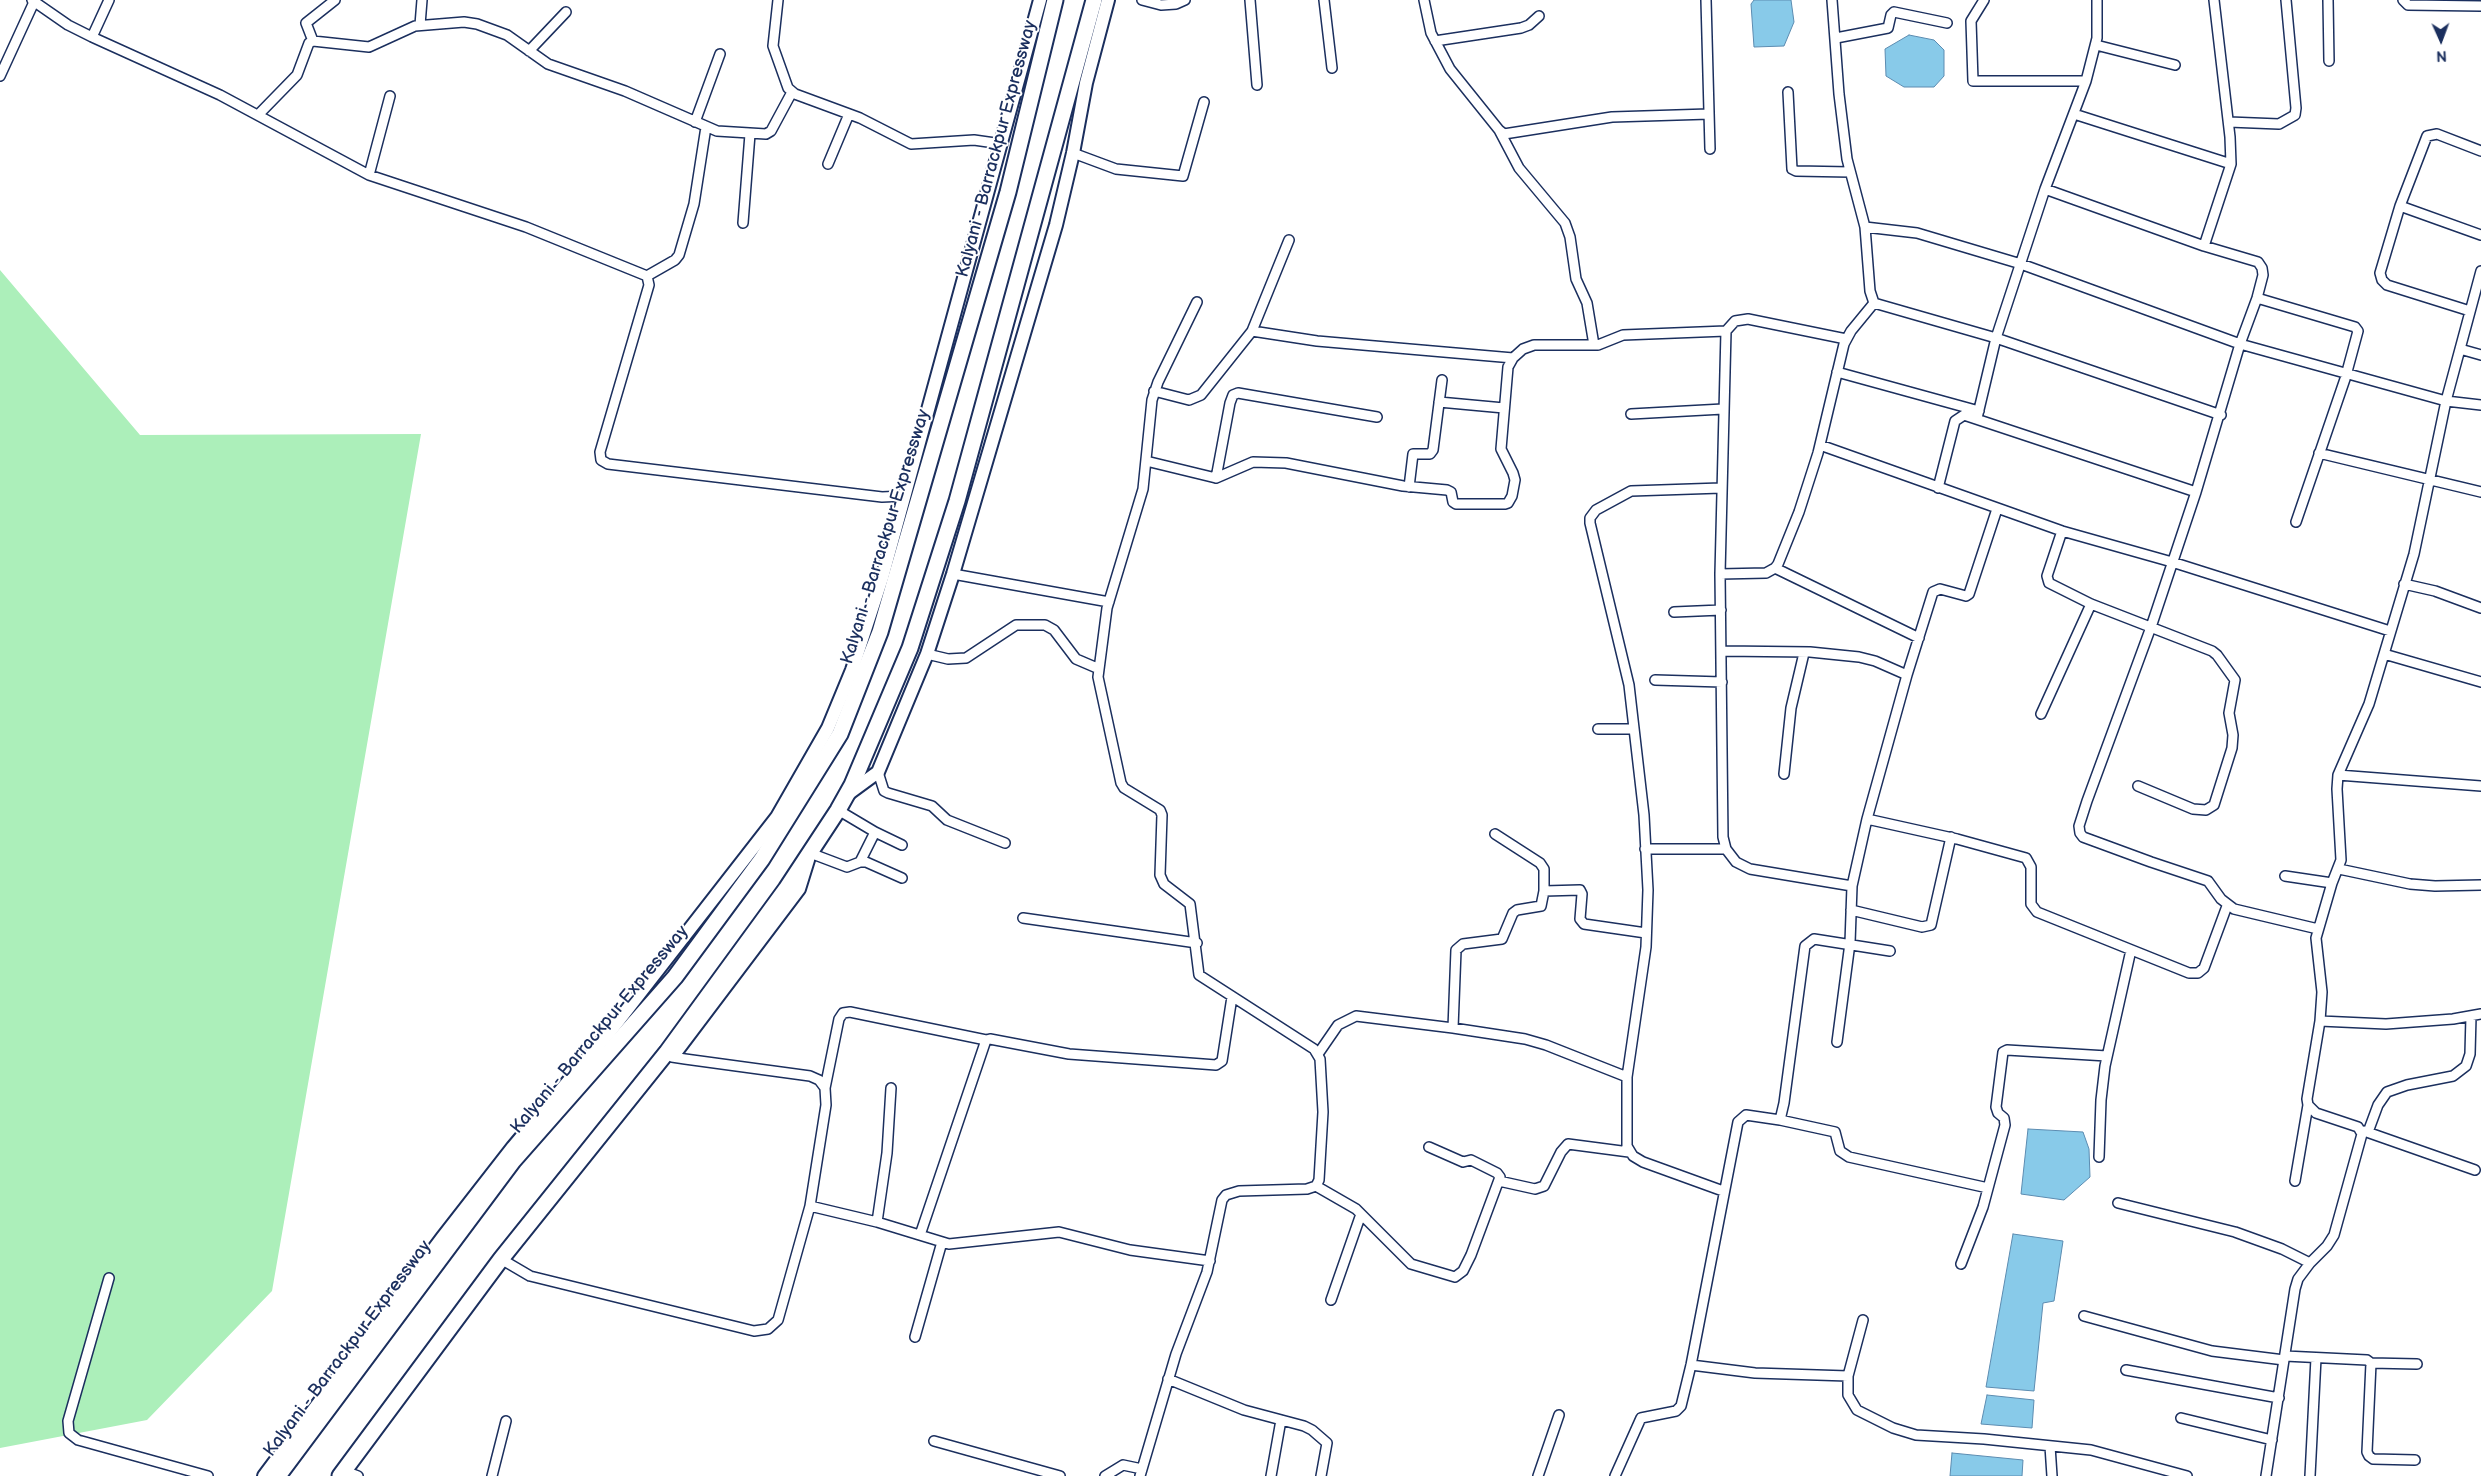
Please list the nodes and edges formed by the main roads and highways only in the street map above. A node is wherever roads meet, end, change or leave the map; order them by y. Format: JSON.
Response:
{"nodes":[{"id":1,"x":1055,"y":0,"type":"edge"},
{"id":2,"x":1094,"y":0,"type":"edge"},
{"id":3,"x":349,"y":1475,"type":"edge"},
{"id":4,"x":278,"y":1476,"type":"edge"}],
"edges":[{"from":1,"to":4,"type":"highway","name":"Kalyani - Barrackpur Expressway"},
{"from":2,"to":3,"type":"highway"}]}
